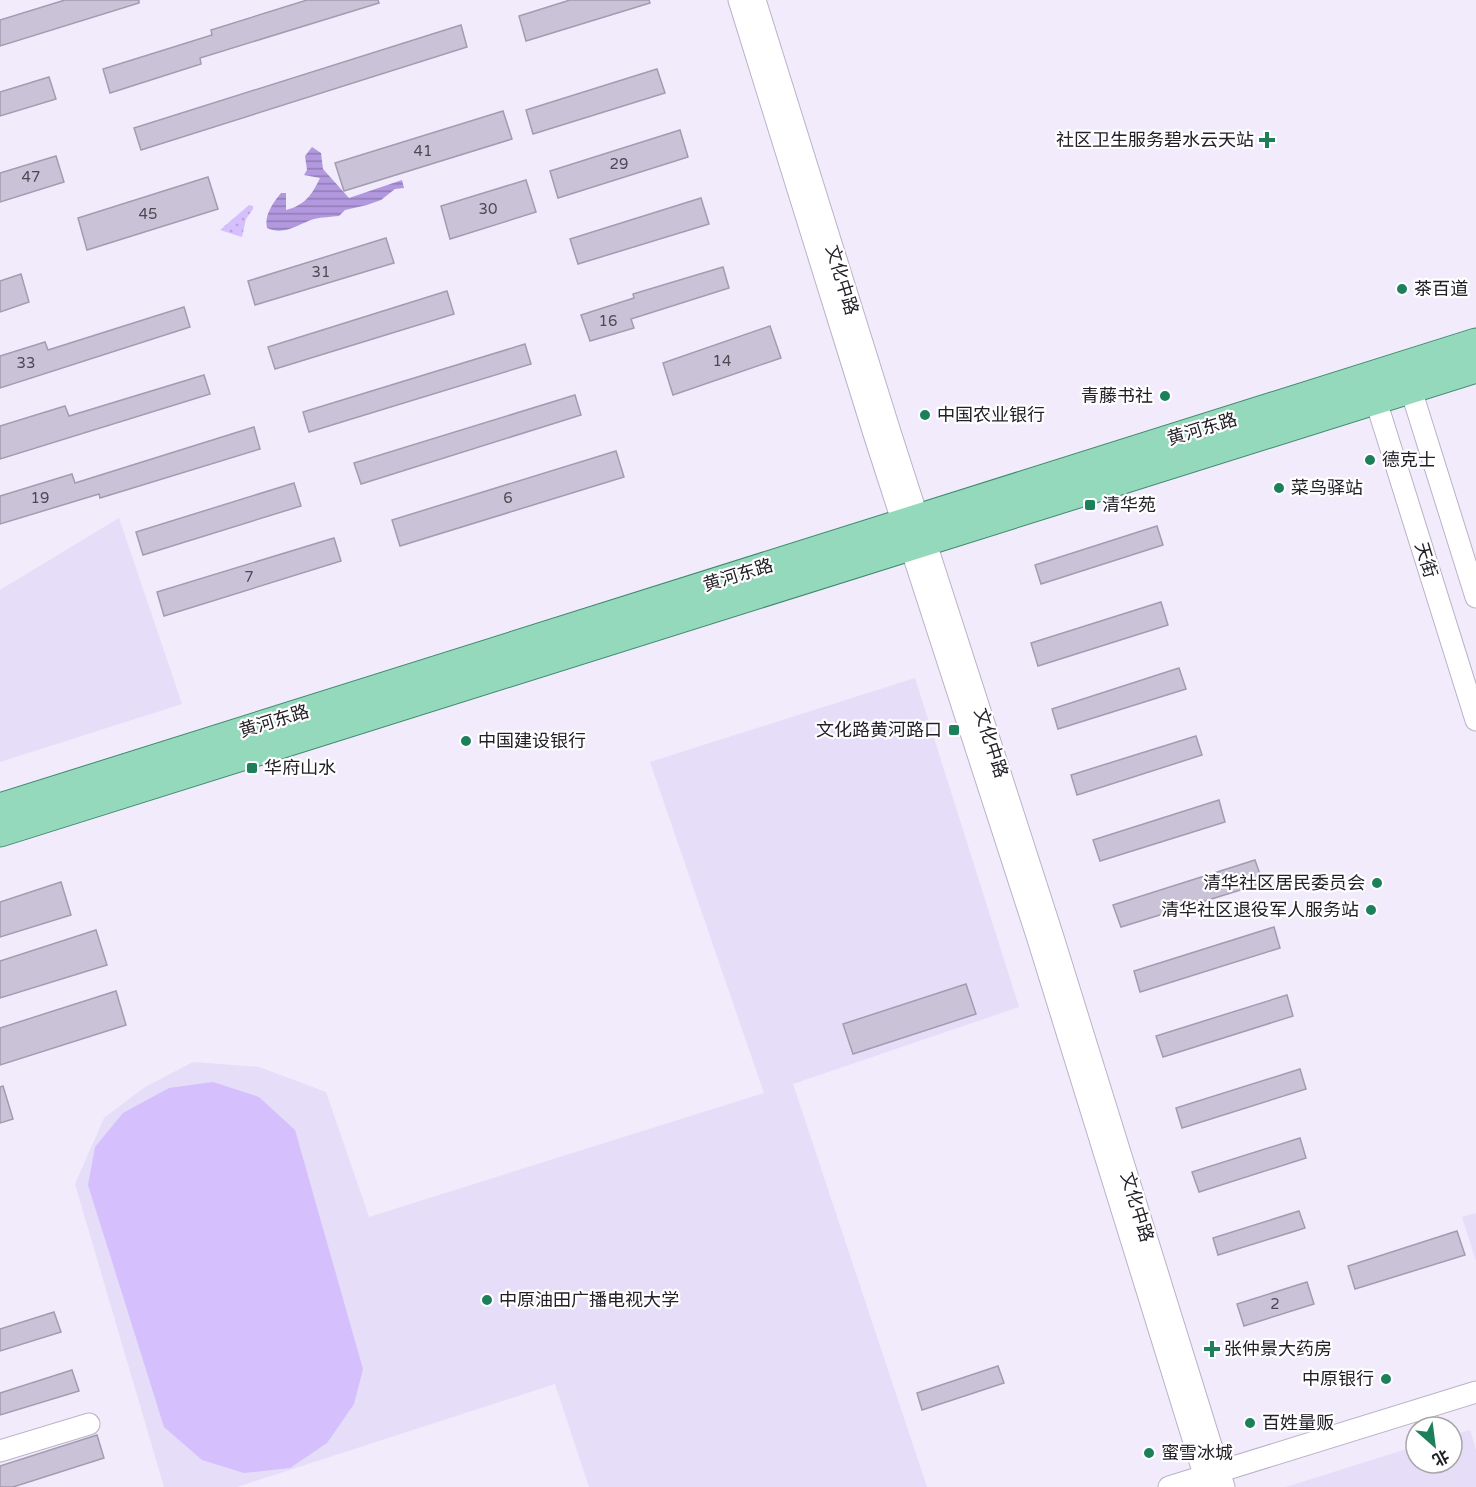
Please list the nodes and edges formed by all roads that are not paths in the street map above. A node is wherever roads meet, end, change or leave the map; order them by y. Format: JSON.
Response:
{"nodes":[{"id":1,"x":740,"y":0,"type":"edge"},
{"id":2,"x":755,"y":0,"type":"edge"},
{"id":3,"x":1476,"y":342,"type":"edge"},
{"id":4,"x":1476,"y":369,"type":"edge"},
{"id":5,"x":1411,"y":390,"type":"junction"},
{"id":6,"x":1376,"y":401,"type":"junction"},
{"id":7,"x":914,"y":532,"type":"junction"},
{"id":8,"x":1476,"y":597,"type":"edge"},
{"id":9,"x":1476,"y":720,"type":"edge"},
{"id":10,"x":0,"y":807,"type":"edge"},
{"id":11,"x":0,"y":833,"type":"edge"},
{"id":12,"x":1476,"y":1392,"type":"edge"},
{"id":13,"x":88,"y":1424,"type":"dead end"},
{"id":14,"x":0,"y":1451,"type":"edge"},
{"id":15,"x":1214,"y":1480,"type":"edge"},
{"id":16,"x":1169,"y":1487,"type":"edge"}],
"edges":[{"from":1,"to":7,"type":"street","name":"文化中路"},
{"from":2,"to":7,"type":"street","name":"文化中路"},
{"from":3,"to":7,"type":"main road","name":"黄河东路"},
{"from":4,"to":5,"type":"main road","name":"黄河东路"},
{"from":5,"to":6,"type":"main road","name":"黄河东路"},
{"from":5,"to":8,"type":"street","name":"天街"},
{"from":6,"to":7,"type":"main road","name":"黄河东路"},
{"from":6,"to":9,"type":"street","name":"天街"},
{"from":7,"to":10,"type":"main road","name":"黄河东路"},
{"from":7,"to":11,"type":"main road","name":"黄河东路"},
{"from":7,"to":15,"type":"street","name":"文化中路"},
{"from":12,"to":15,"type":"street"},
{"from":13,"to":14,"type":"street"},
{"from":15,"to":16,"type":"street"}]}
